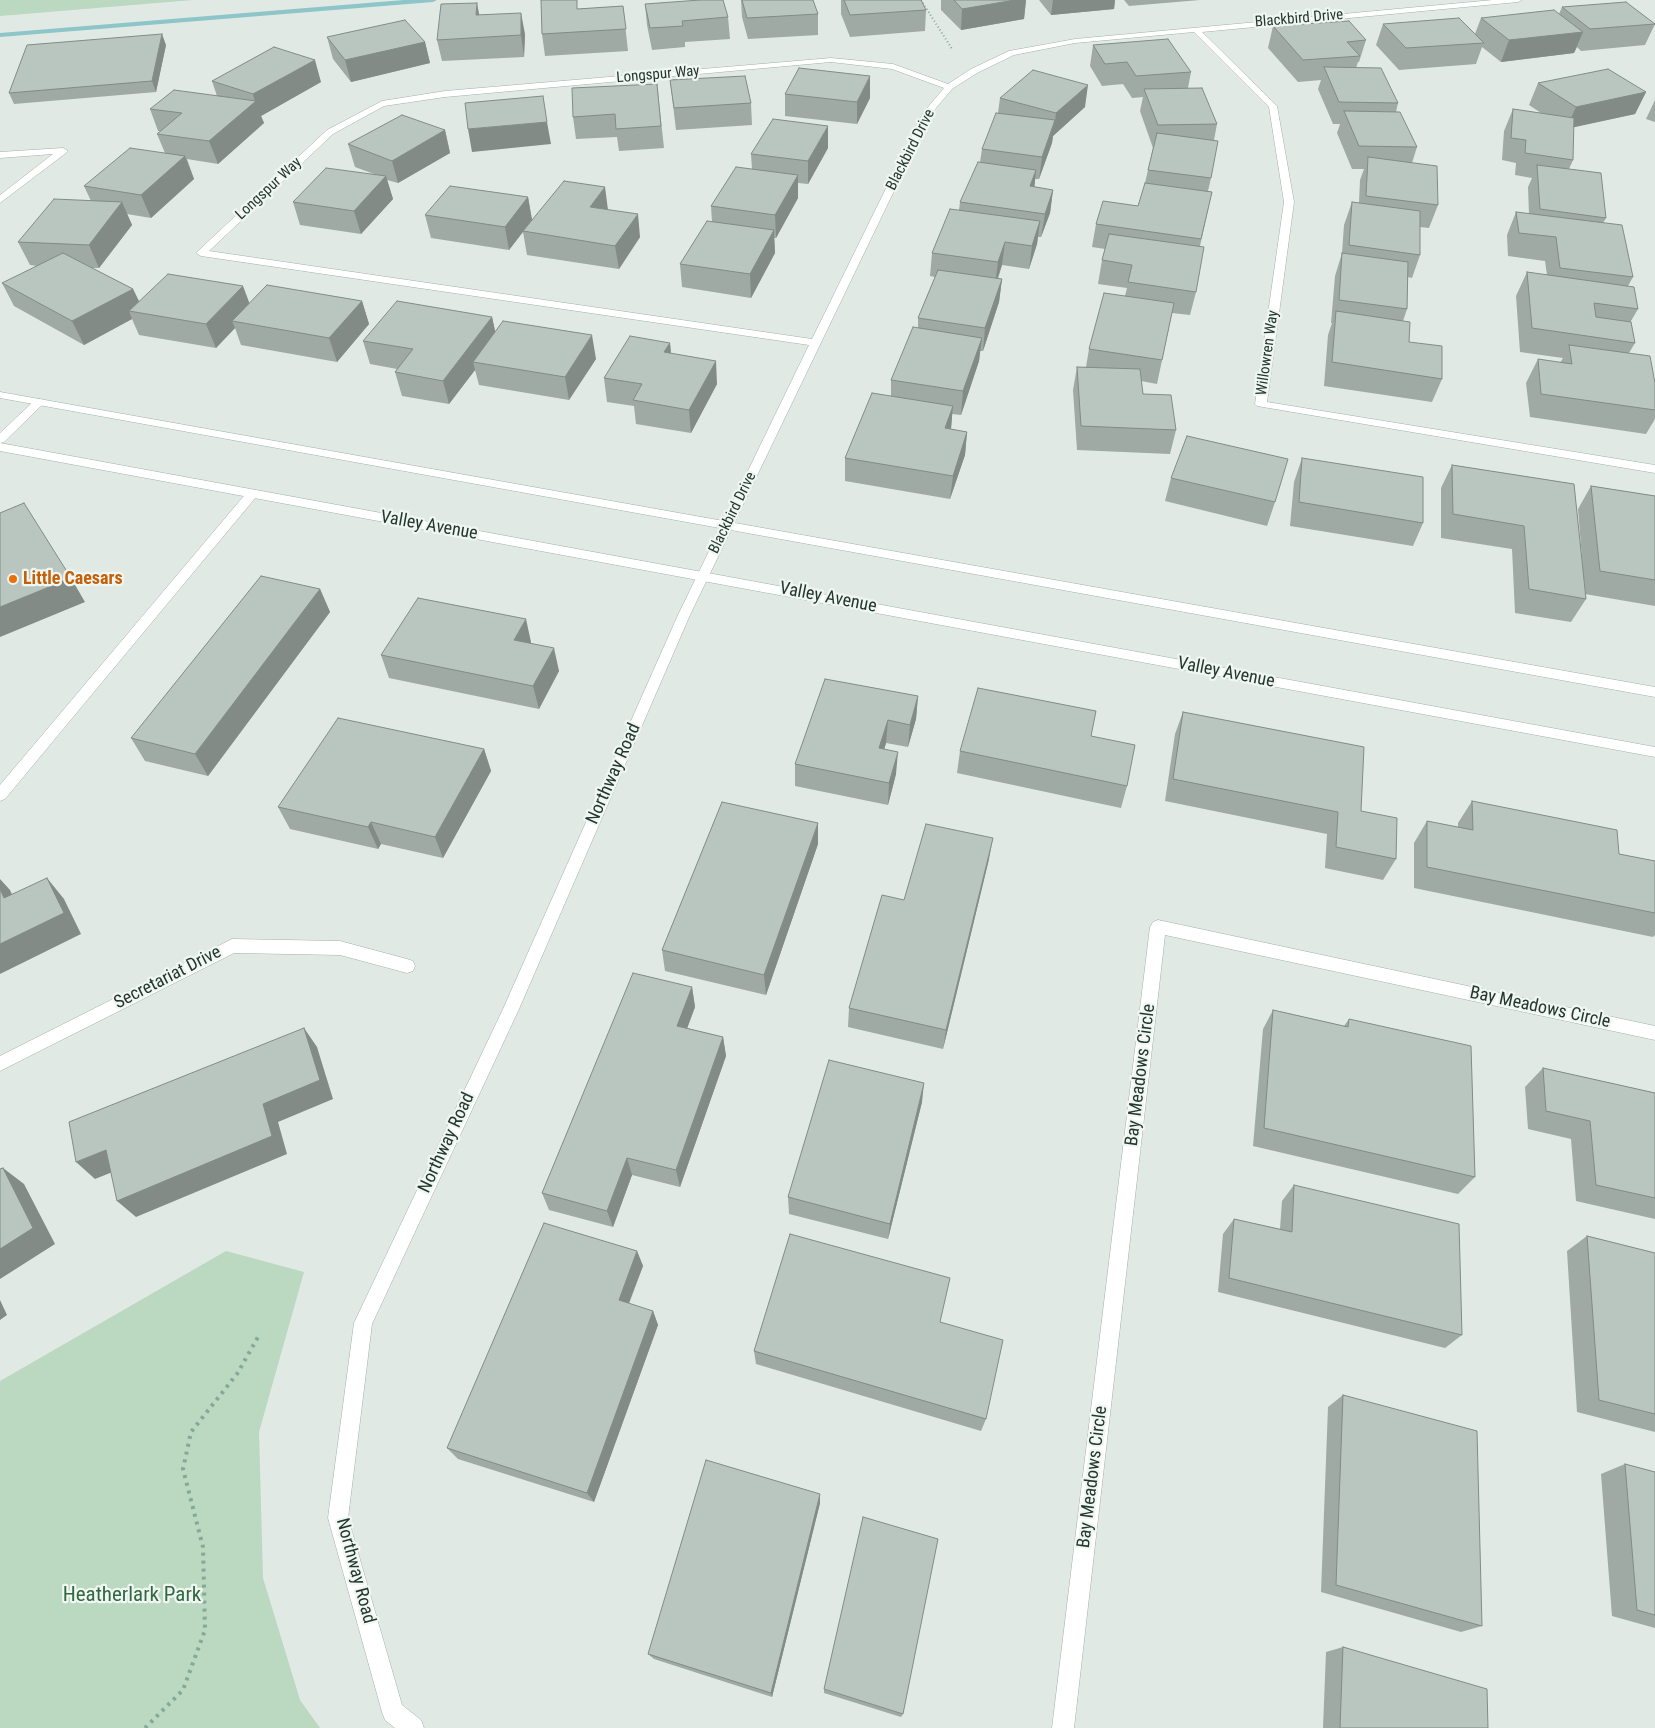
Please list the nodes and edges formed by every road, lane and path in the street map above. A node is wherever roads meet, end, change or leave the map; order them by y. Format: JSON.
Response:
{"nodes":[{"id":1,"x":921,"y":0,"type":"edge"},
{"id":2,"x":1518,"y":0,"type":"edge"},
{"id":3,"x":1195,"y":29,"type":"junction"},
{"id":4,"x":974,"y":71,"type":"junction"},
{"id":5,"x":949,"y":87,"type":"junction"},
{"id":6,"x":0,"y":155,"type":"edge"},
{"id":7,"x":0,"y":200,"type":"edge"},
{"id":8,"x":816,"y":343,"type":"junction"},
{"id":9,"x":0,"y":395,"type":"edge"},
{"id":10,"x":39,"y":402,"type":"junction"},
{"id":11,"x":0,"y":440,"type":"edge"},
{"id":12,"x":0,"y":447,"type":"edge"},
{"id":13,"x":1655,"y":469,"type":"edge"},
{"id":14,"x":252,"y":494,"type":"junction"},
{"id":15,"x":727,"y":525,"type":"junction"},
{"id":16,"x":703,"y":576,"type":"junction"},
{"id":17,"x":1655,"y":692,"type":"edge"},
{"id":18,"x":1655,"y":752,"type":"edge"},
{"id":19,"x":0,"y":795,"type":"edge"},
{"id":20,"x":406,"y":966,"type":"dead end"},
{"id":21,"x":1655,"y":1033,"type":"edge"},
{"id":22,"x":0,"y":1064,"type":"edge"},
{"id":23,"x":258,"y":1337,"type":"dead end"},
{"id":24,"x":145,"y":1728,"type":"edge"},
{"id":25,"x":413,"y":1728,"type":"edge"},
{"id":26,"x":1063,"y":1728,"type":"edge"}],
"edges":[{"from":1,"to":4,"type":"path"},
{"from":2,"to":3,"type":"street","name":"Blackbird Drive"},
{"from":3,"to":4,"type":"street","name":"Blackbird Drive"},
{"from":3,"to":13,"type":"street","name":"Willowren Way"},
{"from":4,"to":5,"type":"street","name":"Blackbird Drive"},
{"from":5,"to":8,"type":"street","name":"Blackbird Drive"},
{"from":5,"to":8,"type":"street","name":"Longspur Way"},
{"from":6,"to":7,"type":"street"},
{"from":8,"to":15,"type":"street","name":"Blackbird Drive"},
{"from":9,"to":10,"type":"street"},
{"from":10,"to":11,"type":"street"},
{"from":10,"to":15,"type":"street"},
{"from":12,"to":14,"type":"street","name":"Valley Avenue"},
{"from":14,"to":16,"type":"street","name":"Valley Avenue"},
{"from":14,"to":19,"type":"street"},
{"from":15,"to":16,"type":"street","name":"Blackbird Drive"},
{"from":15,"to":17,"type":"street"},
{"from":16,"to":18,"type":"street","name":"Valley Avenue"},
{"from":16,"to":25,"type":"street","name":"Northway Road"},
{"from":20,"to":22,"type":"street","name":"Secretariat Drive"},
{"from":21,"to":26,"type":"street","name":"Bay Meadows Circle"},
{"from":23,"to":24,"type":"path"}]}
